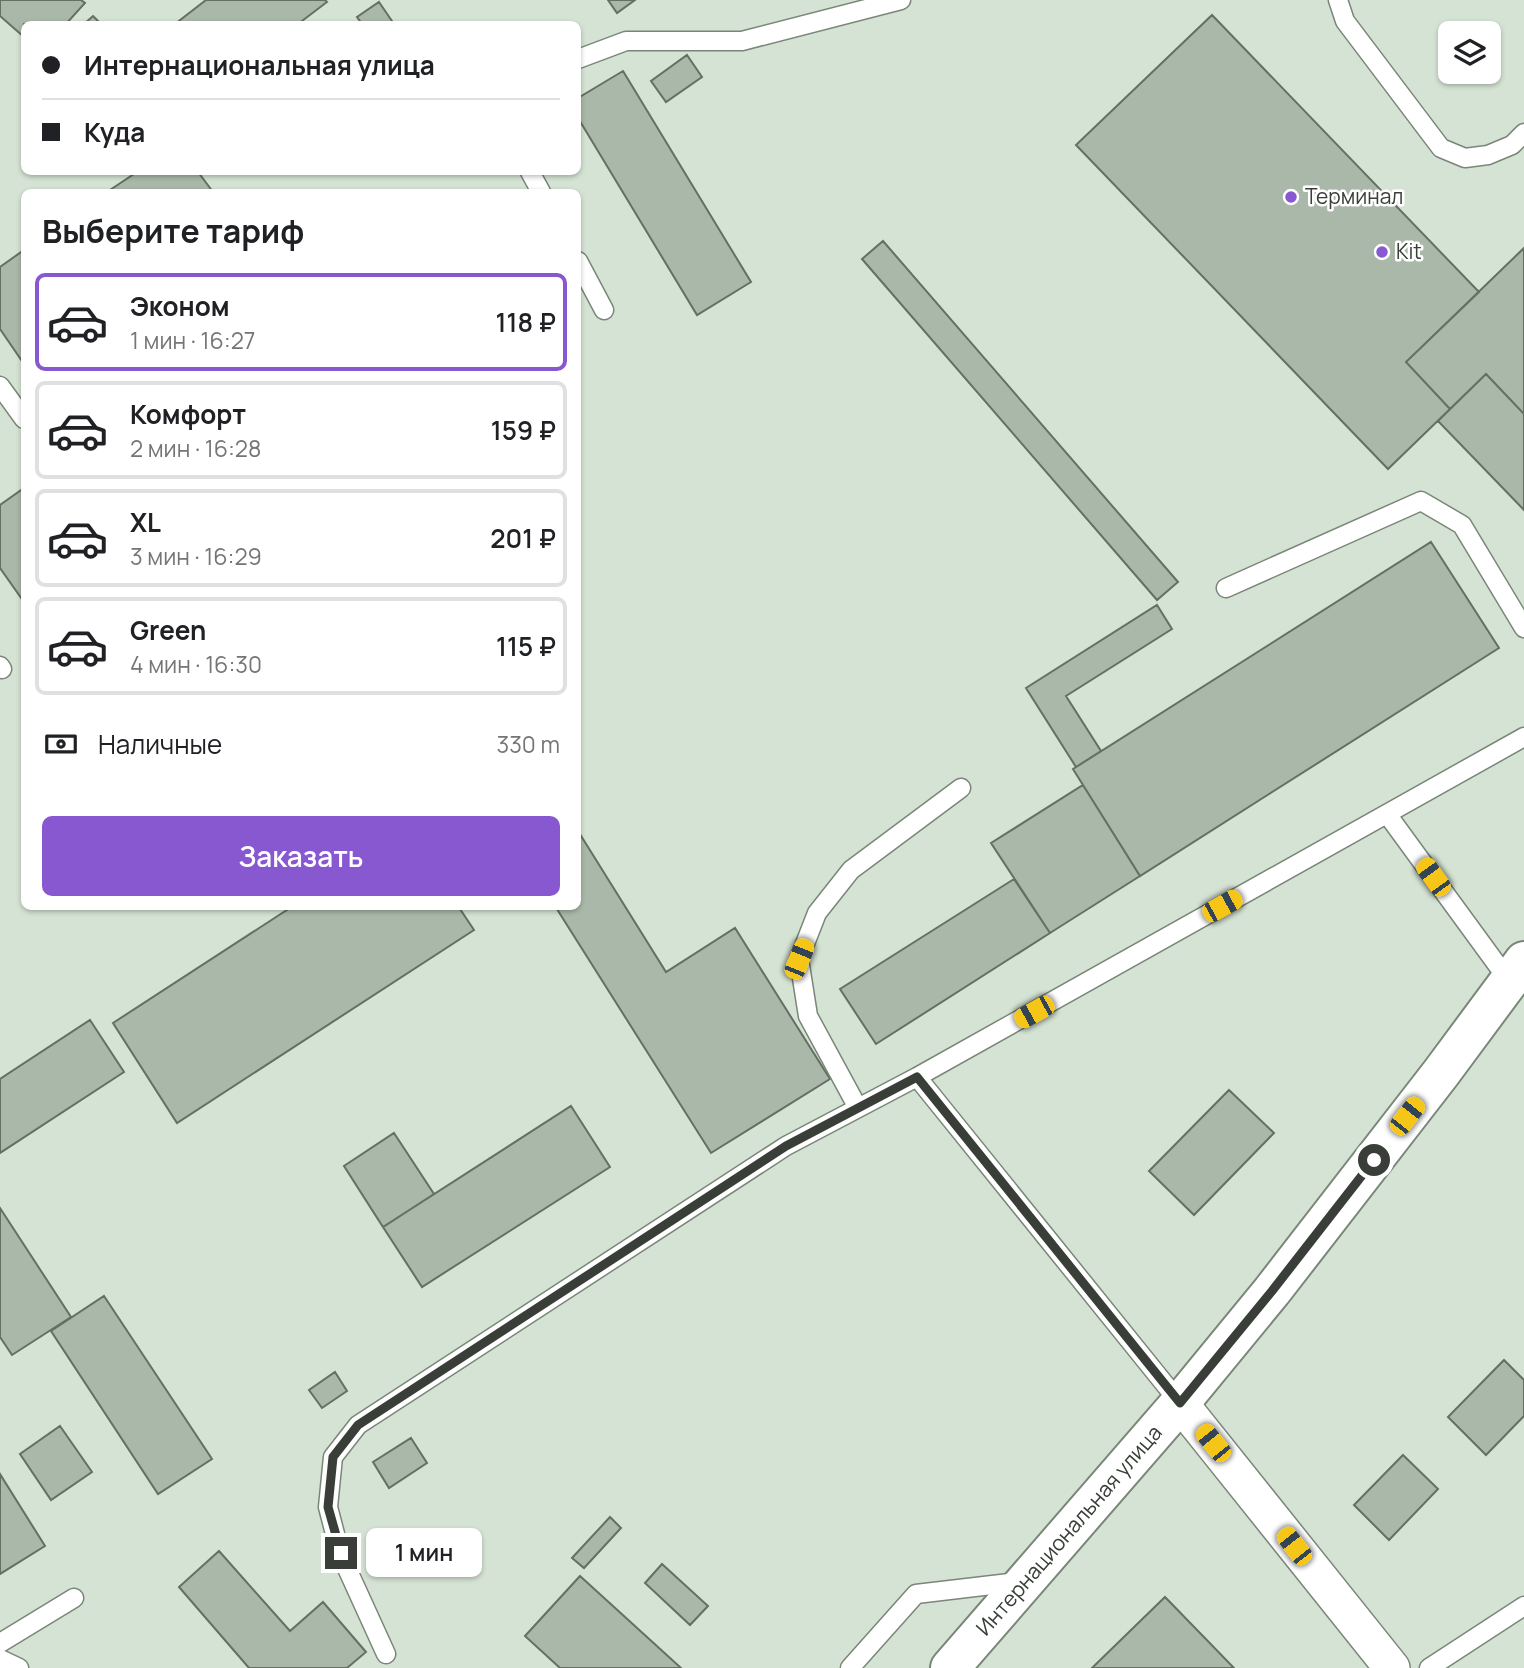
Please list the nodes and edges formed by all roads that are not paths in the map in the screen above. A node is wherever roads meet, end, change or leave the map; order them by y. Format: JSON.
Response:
{"nodes":[{"id":1,"x":901,"y":0,"type":"edge"},
{"id":2,"x":1338,"y":0,"type":"edge"},
{"id":3,"x":581,"y":58,"type":"edge"},
{"id":4,"x":1524,"y":133,"type":"edge"},
{"id":5,"x":581,"y":267,"type":"edge"},
{"id":6,"x":604,"y":310,"type":"dead end"},
{"id":7,"x":0,"y":386,"type":"edge"},
{"id":8,"x":21,"y":415,"type":"edge"},
{"id":9,"x":1226,"y":588,"type":"dead end"},
{"id":10,"x":1524,"y":628,"type":"edge"},
{"id":11,"x":1524,"y":737,"type":"edge"},
{"id":12,"x":961,"y":788,"type":"dead end"},
{"id":13,"x":1387,"y":814,"type":"junction"},
{"id":14,"x":1517,"y":971,"type":"edge"},
{"id":15,"x":917,"y":1077,"type":"junction"},
{"id":16,"x":858,"y":1108,"type":"junction"},
{"id":17,"x":1180,"y":1403,"type":"junction"},
{"id":18,"x":1025,"y":1581,"type":"junction"},
{"id":19,"x":74,"y":1598,"type":"dead end"},
{"id":20,"x":1524,"y":1606,"type":"edge"},
{"id":21,"x":0,"y":1643,"type":"edge"},
{"id":22,"x":386,"y":1654,"type":"dead end"},
{"id":23,"x":0,"y":1659,"type":"edge"},
{"id":24,"x":19,"y":1668,"type":"edge"},
{"id":25,"x":849,"y":1668,"type":"edge"},
{"id":26,"x":950,"y":1668,"type":"edge"},
{"id":27,"x":1392,"y":1668,"type":"edge"},
{"id":28,"x":1429,"y":1668,"type":"edge"}],
"edges":[{"from":1,"to":3,"type":"lane"},
{"from":2,"to":4,"type":"lane"},
{"from":5,"to":6,"type":"lane"},
{"from":7,"to":8,"type":"lane"},
{"from":9,"to":10,"type":"lane"},
{"from":11,"to":13,"type":"lane"},
{"from":12,"to":16,"type":"lane"},
{"from":13,"to":14,"type":"lane"},
{"from":13,"to":15,"type":"lane"},
{"from":14,"to":17,"type":"street","name":"Интернациональная улица"},
{"from":15,"to":16,"type":"lane"},
{"from":15,"to":17,"type":"lane"},
{"from":16,"to":22,"type":"lane"},
{"from":17,"to":18,"type":"street","name":"Интернациональная улица"},
{"from":17,"to":27,"type":"street"},
{"from":18,"to":25,"type":"lane"},
{"from":18,"to":26,"type":"street","name":"Интернациональная улица"},
{"from":19,"to":21,"type":"lane"},
{"from":20,"to":28,"type":"lane"},
{"from":23,"to":24,"type":"lane"}]}
